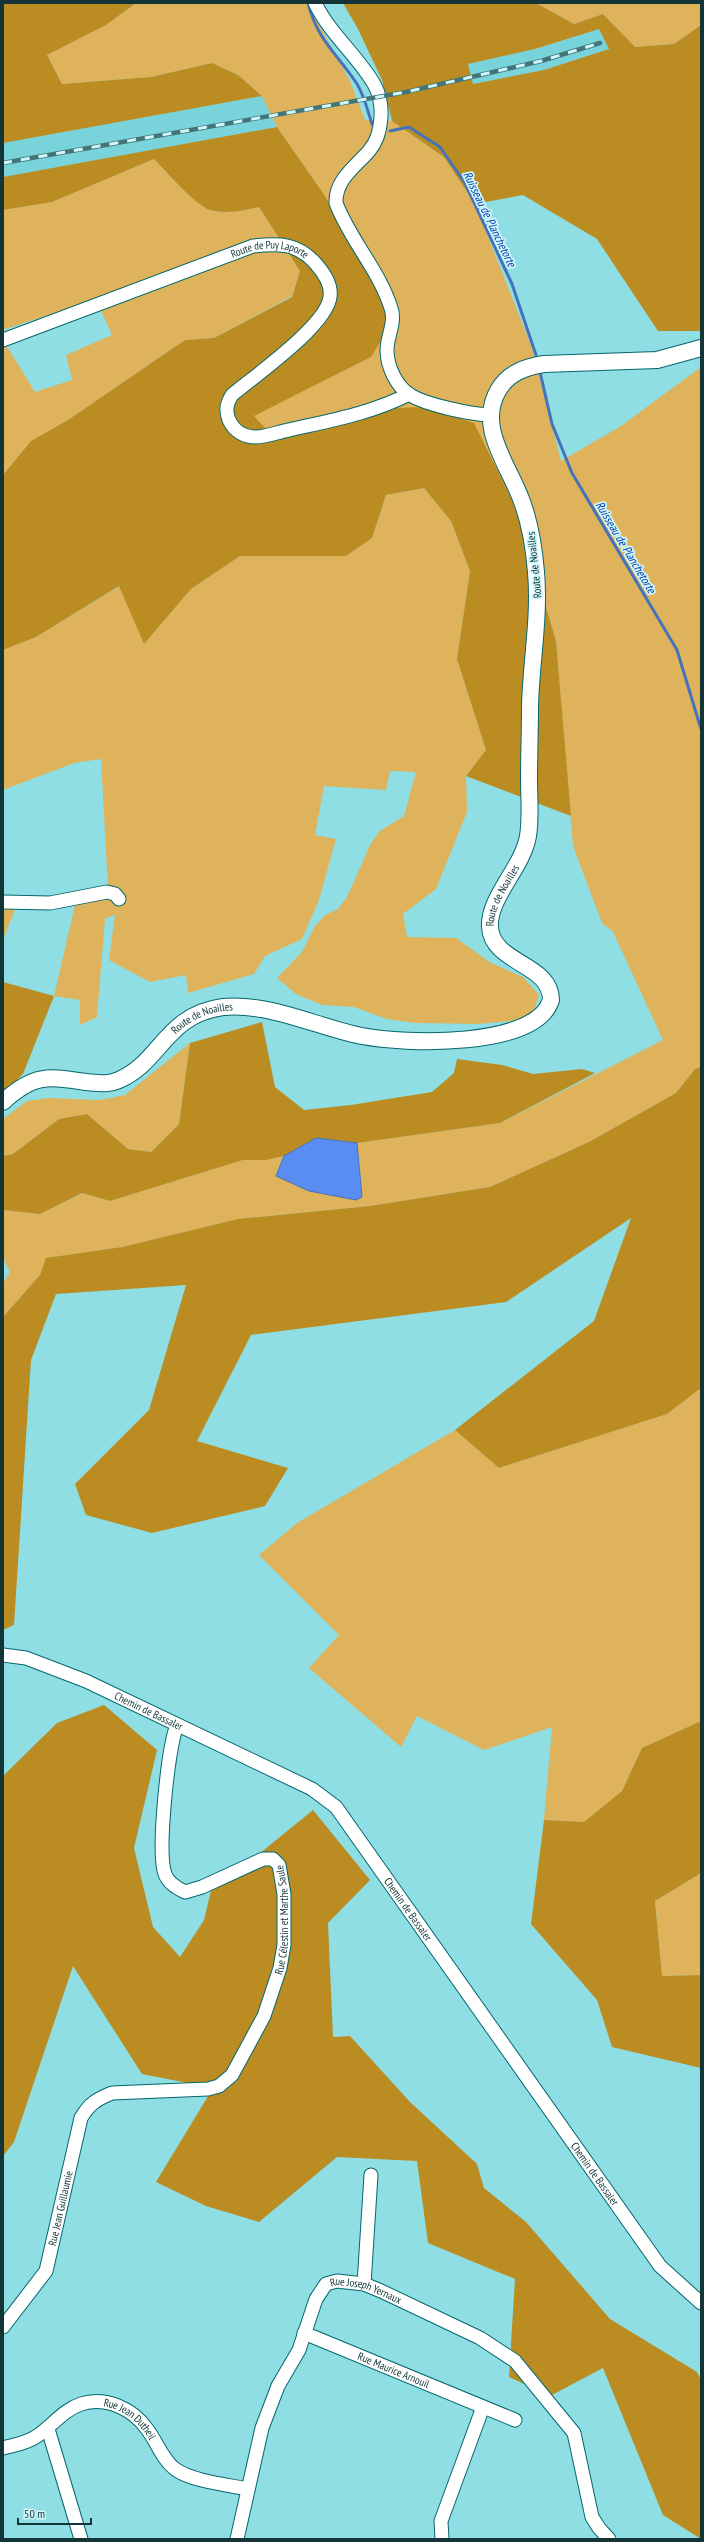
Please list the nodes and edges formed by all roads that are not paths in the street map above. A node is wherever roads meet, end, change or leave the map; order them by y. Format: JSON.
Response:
{"nodes":[{"id":1,"x":315,"y":3,"type":"edge"},
{"id":2,"x":3,"y":340,"type":"edge"},
{"id":3,"x":701,"y":348,"type":"edge"},
{"id":4,"x":409,"y":394,"type":"junction"},
{"id":5,"x":489,"y":415,"type":"junction"},
{"id":6,"x":119,"y":899,"type":"dead end"},
{"id":7,"x":3,"y":902,"type":"edge"},
{"id":8,"x":3,"y":1102,"type":"edge"},
{"id":9,"x":3,"y":1655,"type":"edge"},
{"id":10,"x":178,"y":1725,"type":"junction"},
{"id":11,"x":112,"y":2093,"type":"joint"},
{"id":12,"x":371,"y":2175,"type":"dead end"},
{"id":13,"x":364,"y":2284,"type":"junction"},
{"id":14,"x":701,"y":2303,"type":"edge"},
{"id":15,"x":3,"y":2327,"type":"edge"},
{"id":16,"x":304,"y":2333,"type":"junction"},
{"id":17,"x":484,"y":2407,"type":"junction"},
{"id":18,"x":515,"y":2420,"type":"dead end"},
{"id":19,"x":48,"y":2428,"type":"junction"},
{"id":20,"x":3,"y":2448,"type":"edge"},
{"id":21,"x":248,"y":2489,"type":"junction"},
{"id":22,"x":82,"y":2539,"type":"edge"},
{"id":23,"x":237,"y":2539,"type":"edge"},
{"id":24,"x":442,"y":2539,"type":"edge"},
{"id":25,"x":609,"y":2539,"type":"edge"}],
"edges":[{"from":1,"to":4,"type":"street"},
{"from":2,"to":4,"type":"street","name":"Route de Puy Laporte"},
{"from":3,"to":5,"type":"main road","name":"Route de Noailles"},
{"from":4,"to":5,"type":"street"},
{"from":5,"to":8,"type":"main road","name":"Route de Noailles"},
{"from":6,"to":7,"type":"street"},
{"from":9,"to":10,"type":"street","name":"Chemin de Bassaler"},
{"from":10,"to":11,"type":"street","name":"Rue Célestin et Marthe Saule"},
{"from":10,"to":14,"type":"street","name":"Chemin de Bassaler"},
{"from":11,"to":15,"type":"street","name":"Rue Jean Guillaumie"},
{"from":12,"to":13,"type":"street"},
{"from":13,"to":16,"type":"street","name":"Rue Joseph Yernaux"},
{"from":13,"to":25,"type":"street","name":"Rue Joseph Yernaux"},
{"from":16,"to":17,"type":"street","name":"Rue Maurice Arnouil"},
{"from":16,"to":21,"type":"street","name":"Rue Joseph Yernaux"},
{"from":17,"to":18,"type":"street","name":"Rue Maurice Arnouil"},
{"from":17,"to":24,"type":"street"},
{"from":19,"to":20,"type":"street","name":"Rue Jean Dutheil"},
{"from":19,"to":21,"type":"street","name":"Rue Jean Dutheil"},
{"from":19,"to":22,"type":"street"},
{"from":21,"to":23,"type":"street","name":"Rue Joseph Yernaux"}]}
